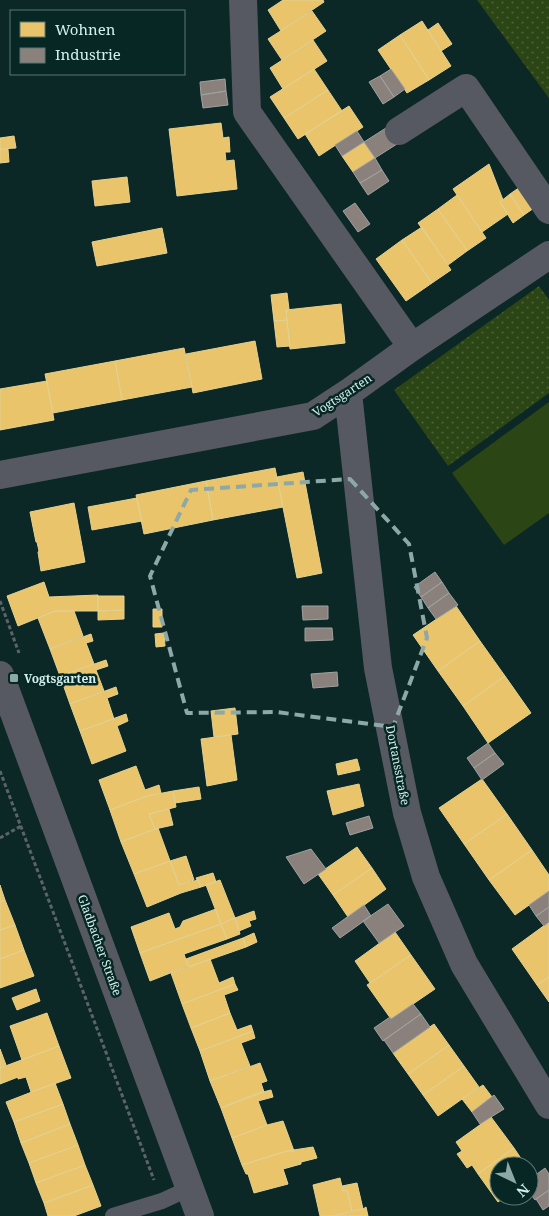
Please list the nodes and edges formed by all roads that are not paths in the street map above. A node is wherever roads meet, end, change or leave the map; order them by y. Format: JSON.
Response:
{"nodes":[{"id":1,"x":243,"y":0,"type":"edge"},
{"id":2,"x":399,"y":131,"type":"dead end"},
{"id":3,"x":549,"y":210,"type":"edge"},
{"id":4,"x":549,"y":255,"type":"edge"},
{"id":5,"x":412,"y":347,"type":"junction"},
{"id":6,"x":348,"y":393,"type":"junction"},
{"id":7,"x":0,"y":475,"type":"edge"},
{"id":8,"x":0,"y":675,"type":"edge"},
{"id":9,"x":549,"y":1105,"type":"edge"},
{"id":10,"x":190,"y":1188,"type":"junction"},
{"id":11,"x":113,"y":1216,"type":"edge"},
{"id":12,"x":200,"y":1216,"type":"edge"}],
"edges":[{"from":1,"to":5,"type":"street"},
{"from":2,"to":3,"type":"street"},
{"from":4,"to":5,"type":"street","name":"Vogtsgarten"},
{"from":5,"to":6,"type":"street","name":"Vogtsgarten"},
{"from":6,"to":7,"type":"street","name":"Vogtsgarten"},
{"from":6,"to":9,"type":"street","name":"Dortansstraße"},
{"from":8,"to":10,"type":"street","name":"Gladbacher Straße"},
{"from":10,"to":11,"type":"lane"},
{"from":10,"to":12,"type":"street","name":"Gladbacher Straße"}]}
